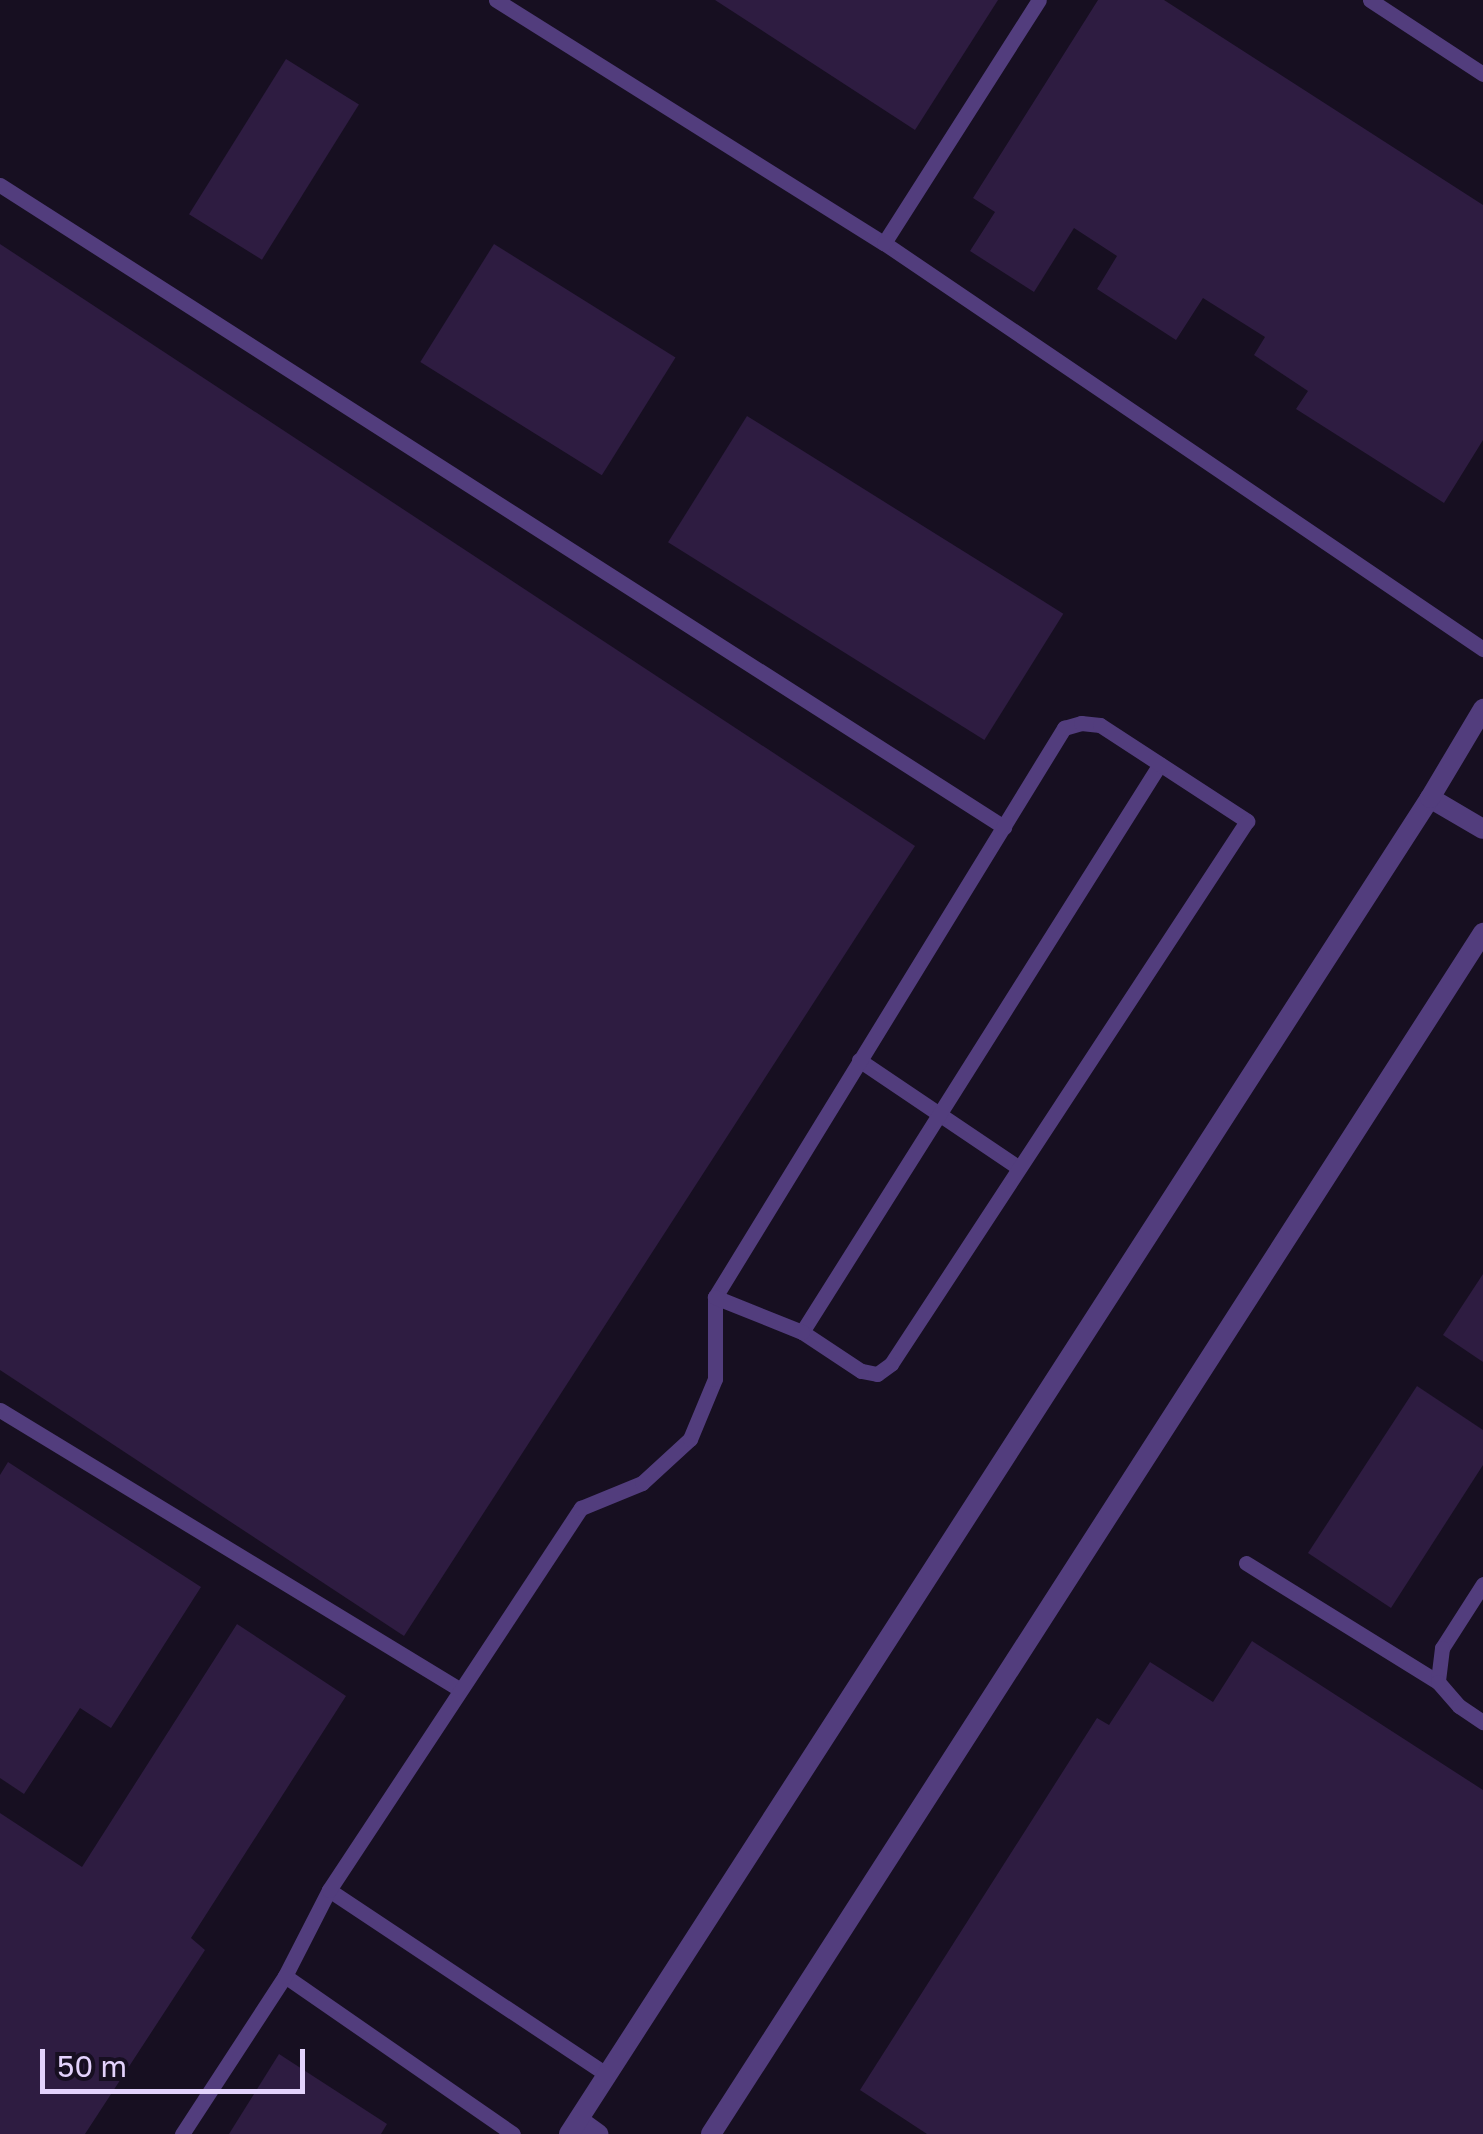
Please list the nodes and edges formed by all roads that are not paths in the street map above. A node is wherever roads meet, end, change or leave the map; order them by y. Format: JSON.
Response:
{"nodes":[{"id":1,"x":496,"y":0,"type":"edge"},
{"id":2,"x":1038,"y":0,"type":"edge"},
{"id":3,"x":1370,"y":0,"type":"edge"},
{"id":4,"x":1483,"y":74,"type":"edge"},
{"id":5,"x":0,"y":185,"type":"edge"},
{"id":6,"x":884,"y":243,"type":"junction"},
{"id":7,"x":1483,"y":649,"type":"edge"},
{"id":8,"x":1483,"y":708,"type":"edge"},
{"id":9,"x":1160,"y":764,"type":"junction"},
{"id":10,"x":1430,"y":798,"type":"junction"},
{"id":11,"x":1004,"y":828,"type":"junction"},
{"id":12,"x":1483,"y":829,"type":"edge"},
{"id":13,"x":1483,"y":933,"type":"edge"},
{"id":14,"x":859,"y":1060,"type":"junction"},
{"id":15,"x":939,"y":1114,"type":"junction"},
{"id":16,"x":1019,"y":1168,"type":"junction"},
{"id":17,"x":716,"y":1296,"type":"junction"},
{"id":18,"x":802,"y":1332,"type":"junction"},
{"id":19,"x":0,"y":1410,"type":"edge"},
{"id":20,"x":1246,"y":1563,"type":"dead end"},
{"id":21,"x":1483,"y":1584,"type":"edge"},
{"id":22,"x":1438,"y":1682,"type":"junction"},
{"id":23,"x":458,"y":1690,"type":"junction"},
{"id":24,"x":1483,"y":1722,"type":"edge"},
{"id":25,"x":329,"y":1890,"type":"junction"},
{"id":26,"x":285,"y":1976,"type":"junction"},
{"id":27,"x":606,"y":2074,"type":"junction"},
{"id":28,"x":574,"y":2127,"type":"edge"},
{"id":29,"x":182,"y":2134,"type":"edge"},
{"id":30,"x":513,"y":2134,"type":"edge"},
{"id":31,"x":598,"y":2134,"type":"edge"},
{"id":32,"x":711,"y":2134,"type":"edge"}],
"edges":[{"from":1,"to":6,"type":"lane"},
{"from":2,"to":6,"type":"lane"},
{"from":3,"to":4,"type":"lane"},
{"from":5,"to":11,"type":"lane"},
{"from":6,"to":7,"type":"lane"},
{"from":8,"to":10,"type":"street"},
{"from":9,"to":11,"type":"lane"},
{"from":9,"to":15,"type":"lane"},
{"from":9,"to":16,"type":"lane"},
{"from":10,"to":12,"type":"street"},
{"from":10,"to":27,"type":"street"},
{"from":11,"to":14,"type":"lane"},
{"from":13,"to":32,"type":"street"},
{"from":14,"to":15,"type":"lane"},
{"from":14,"to":17,"type":"lane"},
{"from":15,"to":16,"type":"lane"},
{"from":15,"to":18,"type":"lane"},
{"from":16,"to":18,"type":"lane"},
{"from":17,"to":18,"type":"lane"},
{"from":17,"to":23,"type":"lane"},
{"from":19,"to":23,"type":"lane"},
{"from":20,"to":22,"type":"lane"},
{"from":21,"to":22,"type":"lane"},
{"from":22,"to":24,"type":"lane"},
{"from":23,"to":25,"type":"lane"},
{"from":25,"to":26,"type":"lane"},
{"from":25,"to":27,"type":"lane"},
{"from":26,"to":29,"type":"lane"},
{"from":26,"to":30,"type":"lane"},
{"from":27,"to":28,"type":"street"},
{"from":28,"to":31,"type":"street"}]}
